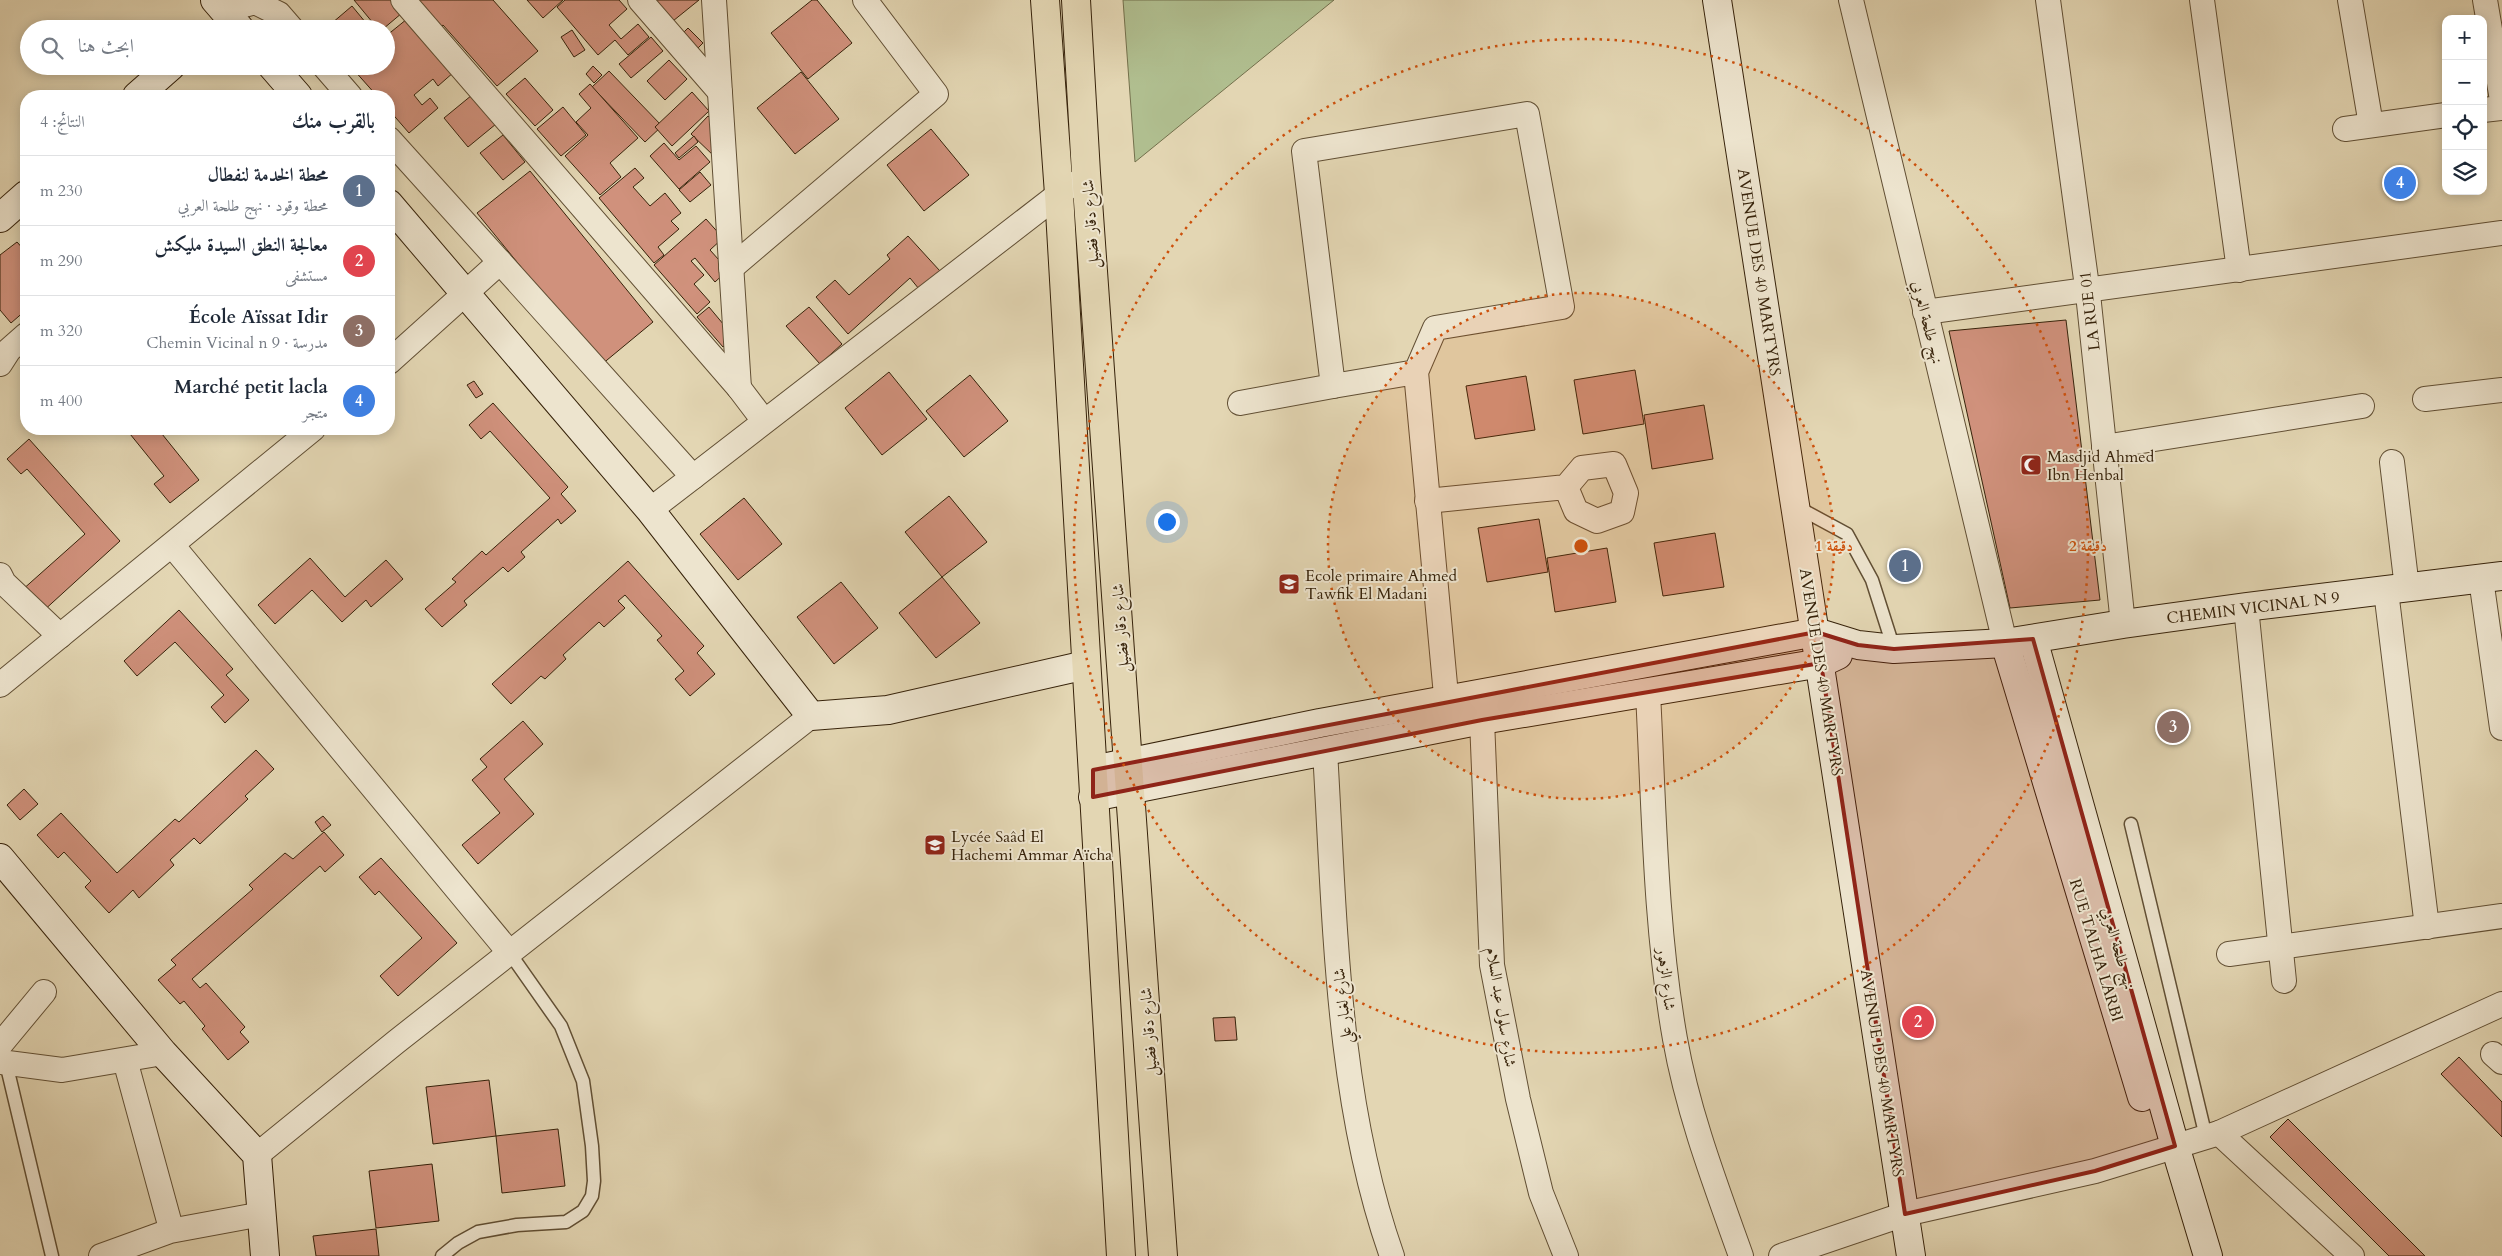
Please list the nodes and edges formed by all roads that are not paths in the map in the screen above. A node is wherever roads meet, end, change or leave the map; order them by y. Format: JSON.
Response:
{"nodes":[{"id":1,"x":403,"y":0,"type":"edge"},
{"id":2,"x":640,"y":0,"type":"edge"},
{"id":3,"x":865,"y":0,"type":"edge"},
{"id":4,"x":1045,"y":0,"type":"edge"},
{"id":5,"x":1076,"y":0,"type":"edge"},
{"id":6,"x":1717,"y":0,"type":"edge"},
{"id":7,"x":1851,"y":0,"type":"edge"},
{"id":8,"x":2048,"y":0,"type":"edge"},
{"id":9,"x":2202,"y":0,"type":"edge"},
{"id":10,"x":2350,"y":0,"type":"edge"},
{"id":11,"x":2485,"y":0,"type":"edge"},
{"id":12,"x":716,"y":2,"type":"edge"},
{"id":13,"x":224,"y":18,"type":"edge"},
{"id":14,"x":285,"y":20,"type":"edge"},
{"id":15,"x":161,"y":75,"type":"edge"},
{"id":16,"x":280,"y":75,"type":"edge"},
{"id":17,"x":332,"y":75,"type":"edge"},
{"id":18,"x":144,"y":90,"type":"edge"},
{"id":19,"x":293,"y":90,"type":"edge"},
{"id":20,"x":345,"y":90,"type":"edge"},
{"id":21,"x":720,"y":92,"type":"junction"},
{"id":22,"x":2502,"y":100,"type":"edge"},
{"id":23,"x":2502,"y":108,"type":"edge"},
{"id":24,"x":2487,"y":110,"type":"edge"},
{"id":25,"x":2442,"y":116,"type":"edge"},
{"id":26,"x":2371,"y":125,"type":"junction"},
{"id":27,"x":2345,"y":129,"type":"dead end"},
{"id":28,"x":395,"y":146,"type":"edge"},
{"id":29,"x":1086,"y":172,"type":"junction"},
{"id":30,"x":1059,"y":194,"type":"junction"},
{"id":31,"x":20,"y":200,"type":"edge"},
{"id":32,"x":395,"y":211,"type":"edge"},
{"id":33,"x":0,"y":218,"type":"edge"},
{"id":34,"x":2502,"y":233,"type":"edge"},
{"id":35,"x":500,"y":262,"type":"junction"},
{"id":36,"x":731,"y":268,"type":"junction"},
{"id":37,"x":2239,"y":270,"type":"junction"},
{"id":38,"x":2088,"y":290,"type":"junction"},
{"id":39,"x":464,"y":294,"type":"junction"},
{"id":40,"x":1925,"y":312,"type":"junction"},
{"id":41,"x":395,"y":357,"type":"edge"},
{"id":42,"x":1416,"y":372,"type":"junction"},
{"id":43,"x":1333,"y":386,"type":"junction"},
{"id":44,"x":739,"y":388,"type":"junction"},
{"id":45,"x":2502,"y":390,"type":"edge"},
{"id":46,"x":2425,"y":399,"type":"dead end"},
{"id":47,"x":1240,"y":403,"type":"dead end"},
{"id":48,"x":2362,"y":406,"type":"dead end"},
{"id":49,"x":764,"y":421,"type":"junction"},
{"id":50,"x":306,"y":435,"type":"edge"},
{"id":51,"x":2104,"y":447,"type":"junction"},
{"id":52,"x":2392,"y":462,"type":"dead end"},
{"id":53,"x":692,"y":477,"type":"junction"},
{"id":54,"x":1566,"y":487,"type":"dead end"},
{"id":55,"x":1427,"y":500,"type":"junction"},
{"id":56,"x":1797,"y":507,"type":"junction"},
{"id":57,"x":650,"y":510,"type":"junction"},
{"id":58,"x":172,"y":545,"type":"junction"},
{"id":59,"x":0,"y":575,"type":"edge"},
{"id":60,"x":2491,"y":577,"type":"edge"},
{"id":61,"x":2396,"y":590,"type":"junction"},
{"id":62,"x":2246,"y":607,"type":"junction"},
{"id":63,"x":2123,"y":624,"type":"junction"},
{"id":64,"x":1816,"y":632,"type":"junction"},
{"id":65,"x":60,"y":636,"type":"junction"},
{"id":66,"x":2033,"y":639,"type":"junction"},
{"id":67,"x":2005,"y":643,"type":"junction"},
{"id":68,"x":1858,"y":645,"type":"junction"},
{"id":69,"x":1894,"y":649,"type":"junction"},
{"id":70,"x":1821,"y":663,"type":"junction"},
{"id":71,"x":1086,"y":665,"type":"junction"},
{"id":72,"x":0,"y":685,"type":"edge"},
{"id":73,"x":1648,"y":693,"type":"junction"},
{"id":74,"x":1448,"y":713,"type":"junction"},
{"id":75,"x":811,"y":716,"type":"junction"},
{"id":76,"x":1482,"y":720,"type":"junction"},
{"id":77,"x":2502,"y":728,"type":"edge"},
{"id":78,"x":1325,"y":750,"type":"junction"},
{"id":79,"x":1129,"y":762,"type":"junction"},
{"id":80,"x":1093,"y":770,"type":"junction"},
{"id":81,"x":1131,"y":790,"type":"junction"},
{"id":82,"x":1093,"y":797,"type":"junction"},
{"id":83,"x":2131,"y":824,"type":"dead end"},
{"id":84,"x":0,"y":858,"type":"edge"},
{"id":85,"x":2502,"y":916,"type":"edge"},
{"id":86,"x":2427,"y":927,"type":"junction"},
{"id":87,"x":2281,"y":947,"type":"junction"},
{"id":88,"x":509,"y":952,"type":"junction"},
{"id":89,"x":2229,"y":954,"type":"dead end"},
{"id":90,"x":2284,"y":981,"type":"dead end"},
{"id":91,"x":44,"y":992,"type":"dead end"},
{"id":92,"x":2502,"y":1004,"type":"edge"},
{"id":93,"x":163,"y":1053,"type":"junction"},
{"id":94,"x":2,"y":1057,"type":"edge"},
{"id":95,"x":125,"y":1060,"type":"junction"},
{"id":96,"x":2213,"y":1135,"type":"junction"},
{"id":97,"x":2166,"y":1148,"type":"junction"},
{"id":98,"x":257,"y":1155,"type":"junction"},
{"id":99,"x":262,"y":1214,"type":"junction"},
{"id":100,"x":1905,"y":1214,"type":"junction"},
{"id":101,"x":169,"y":1221,"type":"dead end"},
{"id":102,"x":52,"y":1256,"type":"edge"},
{"id":103,"x":101,"y":1256,"type":"edge"},
{"id":104,"x":265,"y":1256,"type":"edge"},
{"id":105,"x":442,"y":1256,"type":"edge"},
{"id":106,"x":1121,"y":1256,"type":"edge"},
{"id":107,"x":1163,"y":1256,"type":"edge"},
{"id":108,"x":1392,"y":1256,"type":"edge"},
{"id":109,"x":1566,"y":1256,"type":"edge"},
{"id":110,"x":1741,"y":1256,"type":"edge"},
{"id":111,"x":1781,"y":1256,"type":"edge"},
{"id":112,"x":1911,"y":1256,"type":"edge"},
{"id":113,"x":2192,"y":1256,"type":"edge"},
{"id":114,"x":2208,"y":1256,"type":"edge"},
{"id":115,"x":2352,"y":1256,"type":"edge"}],
"edges":[{"from":1,"to":44,"type":"street"},
{"from":2,"to":21,"type":"street"},
{"from":3,"to":36,"type":"street"},
{"from":4,"to":30,"type":"main road","name":"شارع دقار فضيل"},
{"from":5,"to":29,"type":"main road","name":"شارع دقار فضيل"},
{"from":6,"to":56,"type":"street","name":"AVENUE DES 40 MARTYRS"},
{"from":7,"to":40,"type":"street","name":"نهج طلحة العربي"},
{"from":8,"to":38,"type":"street","name":"LA RUE 01"},
{"from":9,"to":37,"type":"street"},
{"from":10,"to":26,"type":"street"},
{"from":11,"to":22,"type":"street"},
{"from":12,"to":21,"type":"street"},
{"from":13,"to":14,"type":"street"},
{"from":15,"to":18,"type":"street"},
{"from":16,"to":19,"type":"street"},
{"from":17,"to":20,"type":"street"},
{"from":21,"to":36,"type":"street"},
{"from":23,"to":24,"type":"street"},
{"from":25,"to":26,"type":"street"},
{"from":26,"to":27,"type":"street"},
{"from":28,"to":35,"type":"street"},
{"from":29,"to":30,"type":"street"},
{"from":29,"to":79,"type":"main road","name":"شارع دقار فضيل"},
{"from":30,"to":49,"type":"street"},
{"from":30,"to":71,"type":"main road","name":"شارع دقار فضيل"},
{"from":31,"to":33,"type":"street"},
{"from":32,"to":39,"type":"street"},
{"from":34,"to":37,"type":"street"},
{"from":35,"to":39,"type":"street"},
{"from":35,"to":53,"type":"street"},
{"from":36,"to":44,"type":"street"},
{"from":37,"to":38,"type":"street"},
{"from":38,"to":40,"type":"street"},
{"from":38,"to":51,"type":"street","name":"LA RUE 01"},
{"from":39,"to":41,"type":"street"},
{"from":39,"to":57,"type":"street"},
{"from":40,"to":67,"type":"street","name":"نهج طلحة العربي"},
{"from":42,"to":43,"type":"street"},
{"from":42,"to":43,"type":"street"},
{"from":42,"to":55,"type":"street"},
{"from":43,"to":47,"type":"street"},
{"from":44,"to":49,"type":"street"},
{"from":45,"to":46,"type":"street"},
{"from":48,"to":51,"type":"street"},
{"from":49,"to":53,"type":"street"},
{"from":50,"to":58,"type":"street"},
{"from":51,"to":63,"type":"street","name":"LA RUE 01"},
{"from":52,"to":61,"type":"street"},
{"from":53,"to":57,"type":"street"},
{"from":54,"to":55,"type":"street"},
{"from":55,"to":74,"type":"street"},
{"from":56,"to":64,"type":"street","name":"AVENUE DES 40 MARTYRS"},
{"from":56,"to":69,"type":"lane"},
{"from":57,"to":75,"type":"street"},
{"from":58,"to":65,"type":"street"},
{"from":58,"to":88,"type":"street"},
{"from":59,"to":65,"type":"street"},
{"from":60,"to":61,"type":"street","name":"CHEMIN VICINAL N 9"},
{"from":60,"to":77,"type":"street"},
{"from":61,"to":62,"type":"street","name":"CHEMIN VICINAL N 9"},
{"from":61,"to":86,"type":"street"},
{"from":62,"to":63,"type":"street","name":"CHEMIN VICINAL N 9"},
{"from":62,"to":87,"type":"street"},
{"from":63,"to":66,"type":"street","name":"CHEMIN VICINAL N 9"},
{"from":64,"to":68,"type":"street","name":"CHEMIN VICINAL N 9"},
{"from":64,"to":70,"type":"street","name":"AVENUE DES 40 MARTYRS"},
{"from":64,"to":74,"type":"street"},
{"from":65,"to":72,"type":"street"},
{"from":66,"to":67,"type":"street","name":"CHEMIN VICINAL N 9"},
{"from":66,"to":97,"type":"street","name":"نهج طلحة العربي"},
{"from":67,"to":69,"type":"street","name":"CHEMIN VICINAL N 9"},
{"from":67,"to":97,"type":"street","name":"RUE TALHA LARBI"},
{"from":68,"to":69,"type":"street","name":"CHEMIN VICINAL N 9"},
{"from":68,"to":70,"type":"street"},
{"from":70,"to":73,"type":"street"},
{"from":70,"to":100,"type":"street","name":"AVENUE DES 40 MARTYRS"},
{"from":71,"to":75,"type":"street"},
{"from":71,"to":80,"type":"main road","name":"شارع دقار فضيل"},
{"from":73,"to":76,"type":"street"},
{"from":73,"to":110,"type":"street","name":"شارع الزهور"},
{"from":74,"to":76,"type":"street"},
{"from":74,"to":78,"type":"street"},
{"from":74,"to":79,"type":"street"},
{"from":75,"to":88,"type":"street"},
{"from":76,"to":109,"type":"street","name":"شارع سلول عبد السلام"},
{"from":78,"to":81,"type":"street"},
{"from":78,"to":108,"type":"street","name":"شارع لغبار علي"},
{"from":79,"to":80,"type":"street"},
{"from":79,"to":81,"type":"main road","name":"شارع دقار فضيل"},
{"from":80,"to":82,"type":"main road","name":"شارع دقار فضيل"},
{"from":81,"to":82,"type":"street"},
{"from":81,"to":107,"type":"main road","name":"شارع دقار فضيل"},
{"from":82,"to":106,"type":"main road","name":"شارع دقار فضيل"},
{"from":83,"to":96,"type":"lane"},
{"from":84,"to":93,"type":"street"},
{"from":85,"to":86,"type":"street"},
{"from":86,"to":87,"type":"street"},
{"from":87,"to":89,"type":"street"},
{"from":87,"to":90,"type":"street"},
{"from":88,"to":98,"type":"street"},
{"from":88,"to":105,"type":"lane"},
{"from":91,"to":94,"type":"street"},
{"from":92,"to":96,"type":"street"},
{"from":93,"to":95,"type":"street"},
{"from":93,"to":98,"type":"street"},
{"from":94,"to":95,"type":"street"},
{"from":94,"to":102,"type":"lane"},
{"from":95,"to":101,"type":"street"},
{"from":96,"to":97,"type":"street"},
{"from":96,"to":115,"type":"street"},
{"from":97,"to":100,"type":"street"},
{"from":97,"to":113,"type":"street","name":"RUE TALHA LARBI"},
{"from":97,"to":114,"type":"street","name":"نهج طلحة العربي"},
{"from":98,"to":99,"type":"street"},
{"from":99,"to":103,"type":"street"},
{"from":99,"to":104,"type":"street"},
{"from":100,"to":111,"type":"street"},
{"from":100,"to":112,"type":"street","name":"AVENUE DES 40 MARTYRS"}]}
